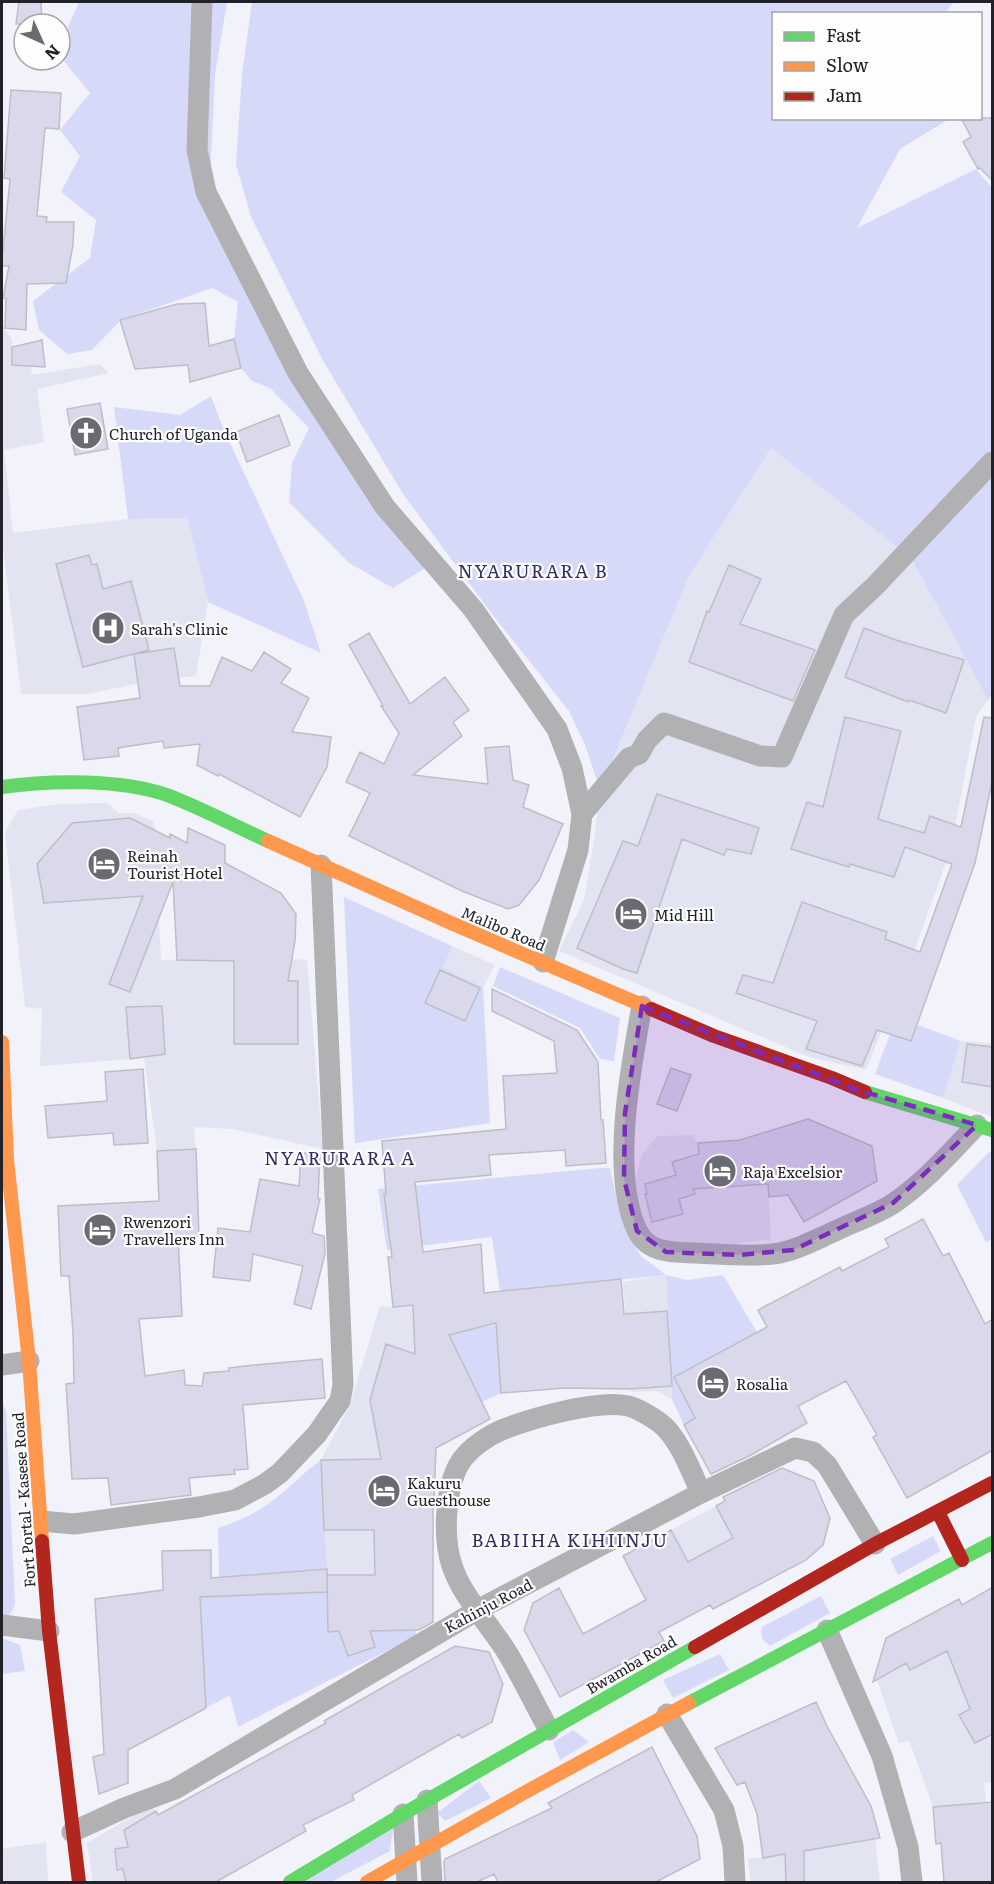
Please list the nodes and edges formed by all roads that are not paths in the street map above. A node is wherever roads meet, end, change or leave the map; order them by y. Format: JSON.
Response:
{"nodes":[{"id":1,"x":202,"y":2,"type":"edge"},
{"id":2,"x":993,"y":462,"type":"edge"},
{"id":3,"x":2,"y":787,"type":"edge"},
{"id":4,"x":582,"y":814,"type":"junction"},
{"id":5,"x":321,"y":864,"type":"junction"},
{"id":6,"x":543,"y":962,"type":"junction"},
{"id":7,"x":642,"y":1006,"type":"junction"},
{"id":8,"x":2,"y":1042,"type":"edge"},
{"id":9,"x":985,"y":1128,"type":"edge"},
{"id":10,"x":29,"y":1361,"type":"junction"},
{"id":11,"x":2,"y":1365,"type":"edge"},
{"id":12,"x":993,"y":1483,"type":"edge"},
{"id":13,"x":701,"y":1493,"type":"junction"},
{"id":14,"x":938,"y":1512,"type":"junction"},
{"id":15,"x":40,"y":1521,"type":"junction"},
{"id":16,"x":993,"y":1543,"type":"edge"},
{"id":17,"x":875,"y":1544,"type":"junction"},
{"id":18,"x":962,"y":1560,"type":"junction"},
{"id":19,"x":476,"y":1611,"type":"junction"},
{"id":20,"x":2,"y":1625,"type":"edge"},
{"id":21,"x":827,"y":1630,"type":"junction"},
{"id":22,"x":49,"y":1631,"type":"junction"},
{"id":23,"x":667,"y":1714,"type":"junction"},
{"id":24,"x":549,"y":1730,"type":"junction"},
{"id":25,"x":427,"y":1800,"type":"junction"},
{"id":26,"x":403,"y":1814,"type":"junction"},
{"id":27,"x":72,"y":1832,"type":"junction"},
{"id":28,"x":429,"y":1846,"type":"junction"},
{"id":29,"x":406,"y":1860,"type":"junction"},
{"id":30,"x":79,"y":1882,"type":"edge"},
{"id":31,"x":290,"y":1882,"type":"edge"},
{"id":32,"x":367,"y":1882,"type":"edge"},
{"id":33,"x":407,"y":1882,"type":"edge"},
{"id":34,"x":432,"y":1882,"type":"edge"},
{"id":35,"x":735,"y":1882,"type":"edge"},
{"id":36,"x":912,"y":1882,"type":"edge"}],
"edges":[{"from":1,"to":4,"type":"street"},
{"from":2,"to":4,"type":"street"},
{"from":3,"to":5,"type":"main road","name":"Malibo Road"},
{"from":4,"to":6,"type":"street"},
{"from":5,"to":6,"type":"main road","name":"Malibo Road"},
{"from":5,"to":15,"type":"street"},
{"from":6,"to":7,"type":"main road","name":"Malibo Road"},
{"from":7,"to":9,"type":"main road","name":"Malibo Road"},
{"from":7,"to":9,"type":"street"},
{"from":8,"to":10,"type":"main road","name":"Fort Portal - Kasese Road"},
{"from":10,"to":11,"type":"street"},
{"from":10,"to":15,"type":"main road","name":"Fort Portal - Kasese Road"},
{"from":12,"to":14,"type":"main road","name":"Bwamba Road"},
{"from":13,"to":17,"type":"street","name":"Kahinju Road"},
{"from":13,"to":19,"type":"street","name":"Kahinju Road"},
{"from":13,"to":19,"type":"street"},
{"from":14,"to":17,"type":"main road","name":"Bwamba Road"},
{"from":14,"to":18,"type":"main road"},
{"from":15,"to":22,"type":"main road","name":"Fort Portal - Kasese Road"},
{"from":16,"to":18,"type":"main road"},
{"from":17,"to":24,"type":"main road","name":"Bwamba Road"},
{"from":18,"to":21,"type":"main road"},
{"from":19,"to":24,"type":"street"},
{"from":19,"to":27,"type":"street","name":"Kahinju Road"},
{"from":20,"to":22,"type":"street"},
{"from":21,"to":23,"type":"main road"},
{"from":21,"to":36,"type":"street"},
{"from":22,"to":27,"type":"main road","name":"Fort Portal - Kasese Road"},
{"from":23,"to":28,"type":"main road"},
{"from":23,"to":35,"type":"street"},
{"from":24,"to":25,"type":"main road","name":"Bwamba Road"},
{"from":25,"to":26,"type":"main road","name":"Bwamba Road"},
{"from":25,"to":28,"type":"street"},
{"from":26,"to":29,"type":"street"},
{"from":26,"to":31,"type":"main road","name":"Bwamba Road"},
{"from":27,"to":30,"type":"main road","name":"Fort Portal - Kasese Road"},
{"from":28,"to":29,"type":"main road"},
{"from":28,"to":34,"type":"street"},
{"from":29,"to":32,"type":"main road"},
{"from":29,"to":33,"type":"street"}]}
